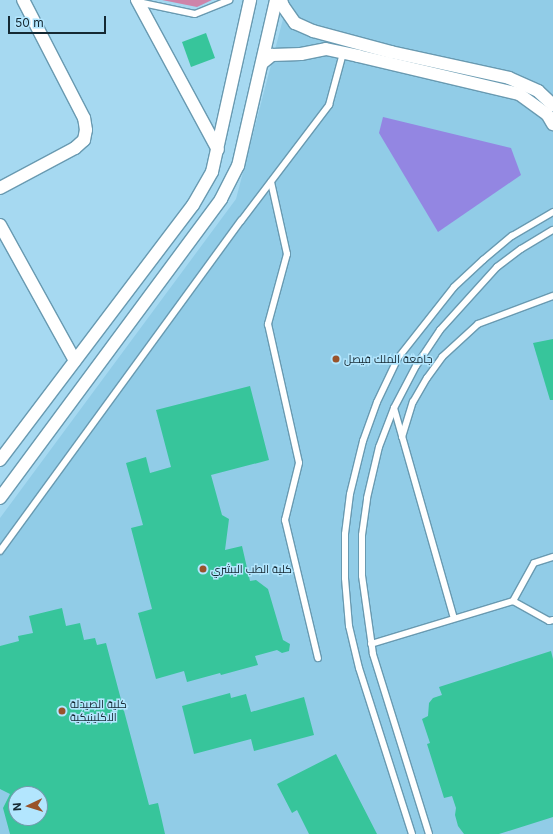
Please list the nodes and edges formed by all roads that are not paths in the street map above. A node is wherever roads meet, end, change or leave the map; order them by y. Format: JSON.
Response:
{"nodes":[{"id":1,"x":23,"y":0,"type":"edge"},
{"id":2,"x":229,"y":0,"type":"edge"},
{"id":3,"x":250,"y":0,"type":"edge"},
{"id":4,"x":276,"y":0,"type":"edge"},
{"id":5,"x":281,"y":0,"type":"edge"},
{"id":6,"x":137,"y":1,"type":"edge"},
{"id":7,"x":342,"y":53,"type":"junction"},
{"id":8,"x":262,"y":63,"type":"junction"},
{"id":9,"x":553,"y":105,"type":"edge"},
{"id":10,"x":553,"y":124,"type":"edge"},
{"id":11,"x":218,"y":150,"type":"junction"},
{"id":12,"x":271,"y":182,"type":"junction"},
{"id":13,"x":0,"y":188,"type":"edge"},
{"id":14,"x":553,"y":212,"type":"edge"},
{"id":15,"x":0,"y":225,"type":"edge"},
{"id":16,"x":553,"y":230,"type":"edge"},
{"id":17,"x":553,"y":296,"type":"edge"},
{"id":18,"x":75,"y":361,"type":"junction"},
{"id":19,"x":394,"y":408,"type":"junction"},
{"id":20,"x":402,"y":437,"type":"junction"},
{"id":21,"x":0,"y":460,"type":"edge"},
{"id":22,"x":0,"y":498,"type":"edge"},
{"id":23,"x":0,"y":552,"type":"edge"},
{"id":24,"x":553,"y":557,"type":"edge"},
{"id":25,"x":513,"y":601,"type":"junction"},
{"id":26,"x":454,"y":618,"type":"junction"},
{"id":27,"x":553,"y":620,"type":"edge"},
{"id":28,"x":371,"y":644,"type":"junction"},
{"id":29,"x":318,"y":658,"type":"dead end"},
{"id":30,"x":412,"y":834,"type":"edge"},
{"id":31,"x":429,"y":834,"type":"edge"}],
"edges":[{"from":1,"to":13,"type":"street"},
{"from":2,"to":6,"type":"lane"},
{"from":3,"to":11,"type":"street"},
{"from":4,"to":8,"type":"street"},
{"from":5,"to":9,"type":"street"},
{"from":6,"to":11,"type":"street"},
{"from":7,"to":8,"type":"street"},
{"from":7,"to":10,"type":"street"},
{"from":7,"to":12,"type":"lane"},
{"from":8,"to":22,"type":"street"},
{"from":11,"to":18,"type":"street"},
{"from":12,"to":23,"type":"lane"},
{"from":12,"to":29,"type":"lane"},
{"from":14,"to":30,"type":"lane"},
{"from":15,"to":18,"type":"street"},
{"from":16,"to":19,"type":"lane"},
{"from":17,"to":20,"type":"lane"},
{"from":18,"to":21,"type":"street"},
{"from":19,"to":20,"type":"lane"},
{"from":19,"to":28,"type":"lane"},
{"from":20,"to":26,"type":"lane"},
{"from":24,"to":25,"type":"lane"},
{"from":25,"to":26,"type":"lane"},
{"from":25,"to":27,"type":"lane"},
{"from":26,"to":28,"type":"lane"},
{"from":28,"to":31,"type":"lane"}]}
